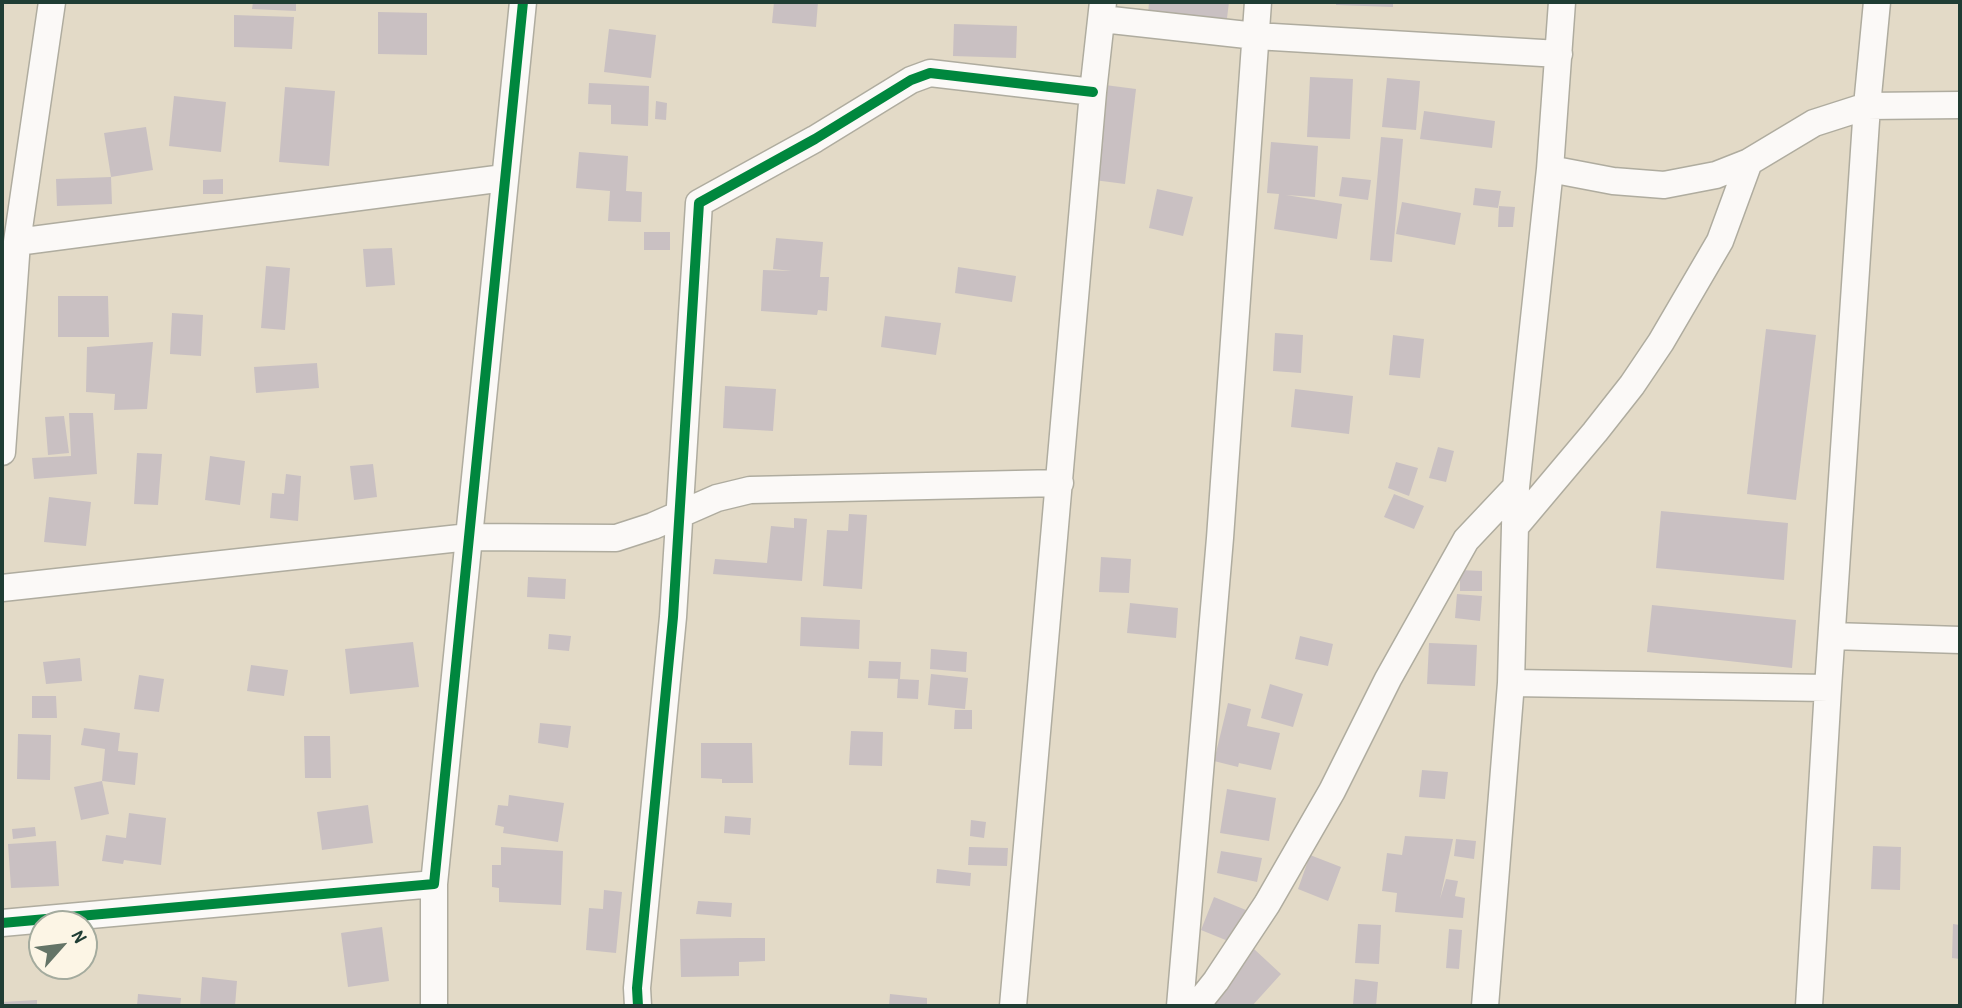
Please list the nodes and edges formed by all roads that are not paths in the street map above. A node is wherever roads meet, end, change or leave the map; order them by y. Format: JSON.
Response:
{"nodes":[{"id":1,"x":52,"y":2,"type":"edge"},
{"id":2,"x":523,"y":2,"type":"edge"},
{"id":3,"x":1258,"y":2,"type":"edge"},
{"id":4,"x":1562,"y":2,"type":"edge"},
{"id":5,"x":1877,"y":2,"type":"edge"},
{"id":6,"x":1102,"y":10,"type":"edge"},
{"id":7,"x":1256,"y":36,"type":"junction"},
{"id":8,"x":1559,"y":54,"type":"junction"},
{"id":9,"x":1093,"y":92,"type":"junction"},
{"id":10,"x":1960,"y":105,"type":"edge"},
{"id":11,"x":1867,"y":106,"type":"junction"},
{"id":12,"x":1749,"y":162,"type":"junction"},
{"id":13,"x":1550,"y":169,"type":"junction"},
{"id":14,"x":504,"y":178,"type":"junction"},
{"id":15,"x":18,"y":242,"type":"junction"},
{"id":16,"x":2,"y":452,"type":"edge"},
{"id":17,"x":1060,"y":483,"type":"junction"},
{"id":18,"x":1516,"y":487,"type":"junction"},
{"id":19,"x":679,"y":514,"type":"junction"},
{"id":20,"x":1514,"y":527,"type":"junction"},
{"id":21,"x":469,"y":537,"type":"junction"},
{"id":22,"x":2,"y":589,"type":"edge"},
{"id":23,"x":1832,"y":636,"type":"junction"},
{"id":24,"x":1960,"y":640,"type":"edge"},
{"id":25,"x":1511,"y":683,"type":"junction"},
{"id":26,"x":1828,"y":688,"type":"junction"},
{"id":27,"x":434,"y":884,"type":"junction"},
{"id":28,"x":2,"y":923,"type":"edge"},
{"id":29,"x":434,"y":1006,"type":"edge"},
{"id":30,"x":638,"y":1006,"type":"edge"},
{"id":31,"x":1013,"y":1006,"type":"edge"},
{"id":32,"x":1180,"y":1006,"type":"edge"},
{"id":33,"x":1196,"y":1006,"type":"edge"},
{"id":34,"x":1485,"y":1006,"type":"edge"},
{"id":35,"x":1809,"y":1006,"type":"edge"}],
"edges":[{"from":1,"to":15,"type":"street"},
{"from":2,"to":14,"type":"street"},
{"from":3,"to":7,"type":"street"},
{"from":4,"to":8,"type":"street"},
{"from":5,"to":11,"type":"street"},
{"from":6,"to":7,"type":"street"},
{"from":6,"to":9,"type":"street"},
{"from":7,"to":8,"type":"street"},
{"from":7,"to":32,"type":"street"},
{"from":8,"to":13,"type":"street"},
{"from":9,"to":17,"type":"street"},
{"from":9,"to":19,"type":"street"},
{"from":10,"to":11,"type":"street"},
{"from":11,"to":12,"type":"street"},
{"from":11,"to":23,"type":"street"},
{"from":12,"to":13,"type":"street"},
{"from":12,"to":20,"type":"street"},
{"from":13,"to":18,"type":"street"},
{"from":14,"to":15,"type":"street"},
{"from":14,"to":21,"type":"street"},
{"from":15,"to":16,"type":"street"},
{"from":17,"to":19,"type":"street"},
{"from":17,"to":31,"type":"street"},
{"from":18,"to":20,"type":"street"},
{"from":18,"to":33,"type":"street"},
{"from":19,"to":21,"type":"street"},
{"from":19,"to":30,"type":"street"},
{"from":20,"to":25,"type":"street"},
{"from":21,"to":22,"type":"street"},
{"from":21,"to":27,"type":"street"},
{"from":23,"to":24,"type":"street"},
{"from":23,"to":26,"type":"street"},
{"from":25,"to":26,"type":"street"},
{"from":25,"to":34,"type":"street"},
{"from":26,"to":35,"type":"street"},
{"from":27,"to":28,"type":"street"},
{"from":27,"to":29,"type":"street"}]}
